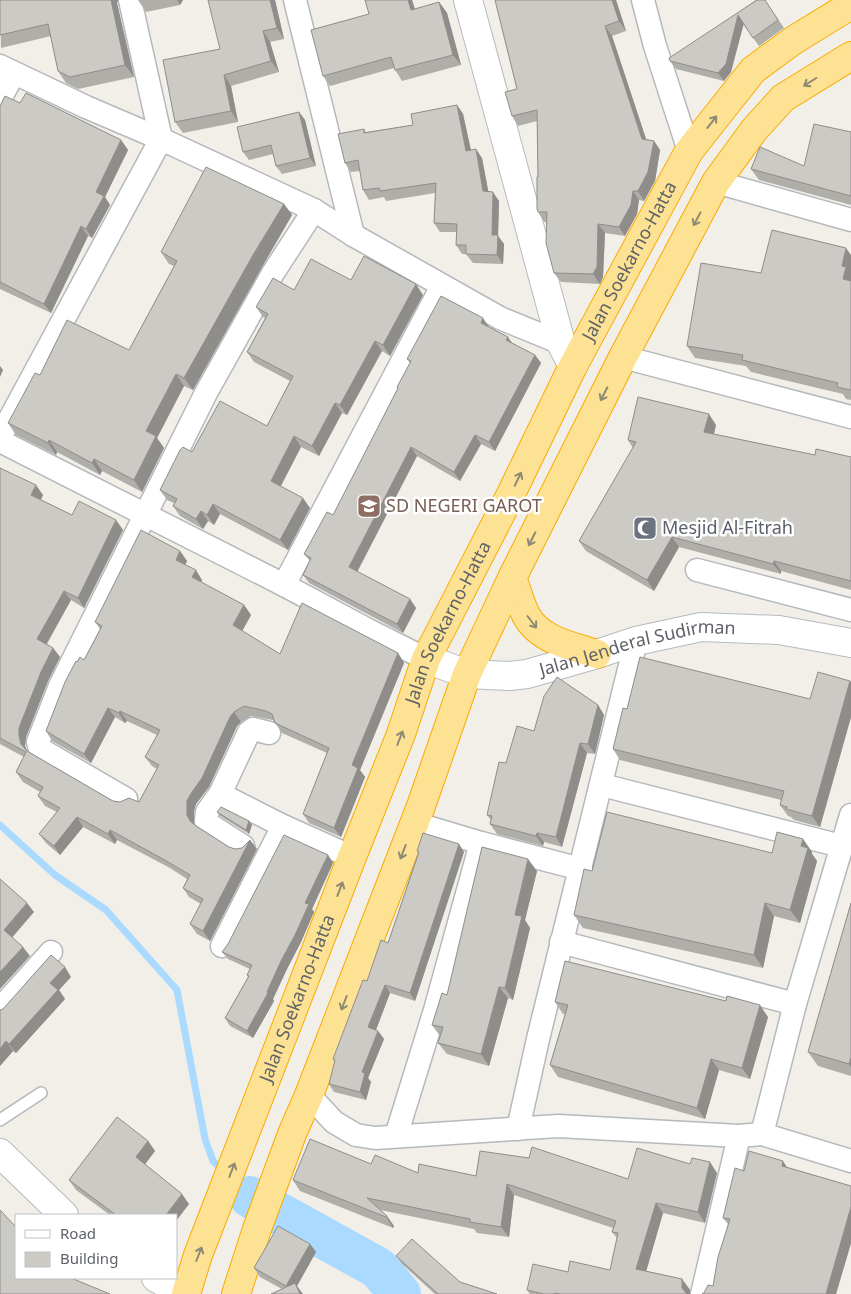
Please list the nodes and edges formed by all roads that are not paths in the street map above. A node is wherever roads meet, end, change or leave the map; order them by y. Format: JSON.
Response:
{"nodes":[{"id":1,"x":130,"y":0,"type":"edge"},
{"id":2,"x":295,"y":0,"type":"edge"},
{"id":3,"x":468,"y":0,"type":"edge"},
{"id":4,"x":642,"y":0,"type":"edge"},
{"id":5,"x":851,"y":5,"type":"edge"},
{"id":6,"x":851,"y":56,"type":"edge"},
{"id":7,"x":7,"y":69,"type":"edge"},
{"id":8,"x":0,"y":98,"type":"edge"},
{"id":9,"x":161,"y":139,"type":"junction"},
{"id":10,"x":689,"y":151,"type":"junction"},
{"id":11,"x":716,"y":182,"type":"junction"},
{"id":12,"x":314,"y":210,"type":"junction"},
{"id":13,"x":851,"y":220,"type":"edge"},
{"id":14,"x":353,"y":235,"type":"junction"},
{"id":15,"x":442,"y":286,"type":"junction"},
{"id":16,"x":567,"y":355,"type":"junction"},
{"id":17,"x":623,"y":357,"type":"junction"},
{"id":18,"x":851,"y":417,"type":"edge"},
{"id":19,"x":0,"y":437,"type":"edge"},
{"id":20,"x":0,"y":441,"type":"edge"},
{"id":21,"x":145,"y":515,"type":"junction"},
{"id":22,"x":697,"y":570,"type":"dead end"},
{"id":23,"x":512,"y":578,"type":"junction"},
{"id":24,"x":284,"y":585,"type":"junction"},
{"id":25,"x":851,"y":610,"type":"edge"},
{"id":26,"x":636,"y":641,"type":"junction"},
{"id":27,"x":851,"y":643,"type":"edge"},
{"id":28,"x":596,"y":654,"type":"junction"},
{"id":29,"x":426,"y":659,"type":"junction"},
{"id":30,"x":467,"y":674,"type":"junction"},
{"id":31,"x":269,"y":733,"type":"dead end"},
{"id":32,"x":602,"y":785,"type":"junction"},
{"id":33,"x":220,"y":794,"type":"junction"},
{"id":34,"x":126,"y":799,"type":"edge"},
{"id":35,"x":851,"y":815,"type":"edge"},
{"id":36,"x":414,"y":823,"type":"junction"},
{"id":37,"x":284,"y":826,"type":"junction"},
{"id":38,"x":480,"y":843,"type":"junction"},
{"id":39,"x":243,"y":846,"type":"edge"},
{"id":40,"x":842,"y":846,"type":"junction"},
{"id":41,"x":352,"y":857,"type":"junction"},
{"id":42,"x":581,"y":869,"type":"junction"},
{"id":43,"x":562,"y":942,"type":"junction"},
{"id":44,"x":222,"y":946,"type":"dead end"},
{"id":45,"x":51,"y":952,"type":"dead end"},
{"id":46,"x":795,"y":1004,"type":"junction"},
{"id":47,"x":0,"y":1009,"type":"edge"},
{"id":48,"x":40,"y":1093,"type":"dead end"},
{"id":49,"x":309,"y":1095,"type":"junction"},
{"id":50,"x":0,"y":1120,"type":"edge"},
{"id":51,"x":518,"y":1129,"type":"junction"},
{"id":52,"x":762,"y":1134,"type":"junction"},
{"id":53,"x":396,"y":1136,"type":"junction"},
{"id":54,"x":739,"y":1136,"type":"junction"},
{"id":55,"x":0,"y":1153,"type":"edge"},
{"id":56,"x":851,"y":1160,"type":"edge"},
{"id":57,"x":63,"y":1214,"type":"edge"},
{"id":58,"x":158,"y":1279,"type":"edge"},
{"id":59,"x":186,"y":1294,"type":"edge"},
{"id":60,"x":236,"y":1294,"type":"edge"},
{"id":61,"x":702,"y":1294,"type":"edge"}],
"edges":[{"from":1,"to":9,"type":"street"},
{"from":2,"to":14,"type":"street"},
{"from":3,"to":16,"type":"street"},
{"from":4,"to":10,"type":"street"},
{"from":10,"to":5,"type":"highway","name":"Jalan Soekarno-Hatta","one_way":true},
{"from":6,"to":11,"type":"highway","one_way":true},
{"from":7,"to":8,"type":"street"},
{"from":7,"to":9,"type":"street"},
{"from":9,"to":12,"type":"street"},
{"from":9,"to":19,"type":"street"},
{"from":10,"to":16,"type":"highway","name":"Jalan Soekarno-Hatta"},
{"from":11,"to":13,"type":"street"},
{"from":11,"to":17,"type":"highway","one_way":true},
{"from":12,"to":14,"type":"street"},
{"from":12,"to":21,"type":"street"},
{"from":14,"to":15,"type":"street"},
{"from":15,"to":16,"type":"street"},
{"from":15,"to":24,"type":"street"},
{"from":29,"to":16,"type":"highway","name":"Jalan Soekarno-Hatta","one_way":true},
{"from":17,"to":18,"type":"street"},
{"from":17,"to":23,"type":"highway","one_way":true},
{"from":20,"to":21,"type":"street"},
{"from":21,"to":24,"type":"street"},
{"from":21,"to":34,"type":"street"},
{"from":22,"to":25,"type":"street"},
{"from":23,"to":28,"type":"highway","one_way":true},
{"from":23,"to":30,"type":"highway"},
{"from":24,"to":29,"type":"street"},
{"from":26,"to":27,"type":"street","name":"Jalan Jenderal Sudirman"},
{"from":26,"to":28,"type":"street","name":"Jalan Jenderal Sudirman"},
{"from":26,"to":32,"type":"street"},
{"from":28,"to":30,"type":"street","name":"Jalan Jenderal Sudirman"},
{"from":29,"to":30,"type":"street","name":"Jalan Jenderal Sudirman"},
{"from":41,"to":29,"type":"highway","name":"Jalan Soekarno-Hatta","one_way":true},
{"from":30,"to":36,"type":"highway"},
{"from":31,"to":33,"type":"street"},
{"from":32,"to":40,"type":"street"},
{"from":32,"to":42,"type":"street"},
{"from":33,"to":37,"type":"street"},
{"from":33,"to":39,"type":"street"},
{"from":35,"to":40,"type":"street"},
{"from":36,"to":38,"type":"street"},
{"from":36,"to":49,"type":"highway","one_way":true},
{"from":37,"to":41,"type":"street"},
{"from":37,"to":44,"type":"street"},
{"from":38,"to":42,"type":"street"},
{"from":38,"to":53,"type":"street"},
{"from":40,"to":46,"type":"street"},
{"from":59,"to":41,"type":"highway","name":"Jalan Soekarno-Hatta","one_way":true},
{"from":42,"to":43,"type":"street"},
{"from":43,"to":46,"type":"street"},
{"from":43,"to":51,"type":"street"},
{"from":45,"to":47,"type":"street"},
{"from":46,"to":52,"type":"street"},
{"from":48,"to":50,"type":"lane"},
{"from":49,"to":53,"type":"street"},
{"from":49,"to":60,"type":"highway"},
{"from":51,"to":53,"type":"street"},
{"from":51,"to":54,"type":"street"},
{"from":52,"to":54,"type":"street"},
{"from":52,"to":56,"type":"street"},
{"from":54,"to":61,"type":"street"},
{"from":55,"to":57,"type":"street"},
{"from":58,"to":59,"type":"street"}]}
